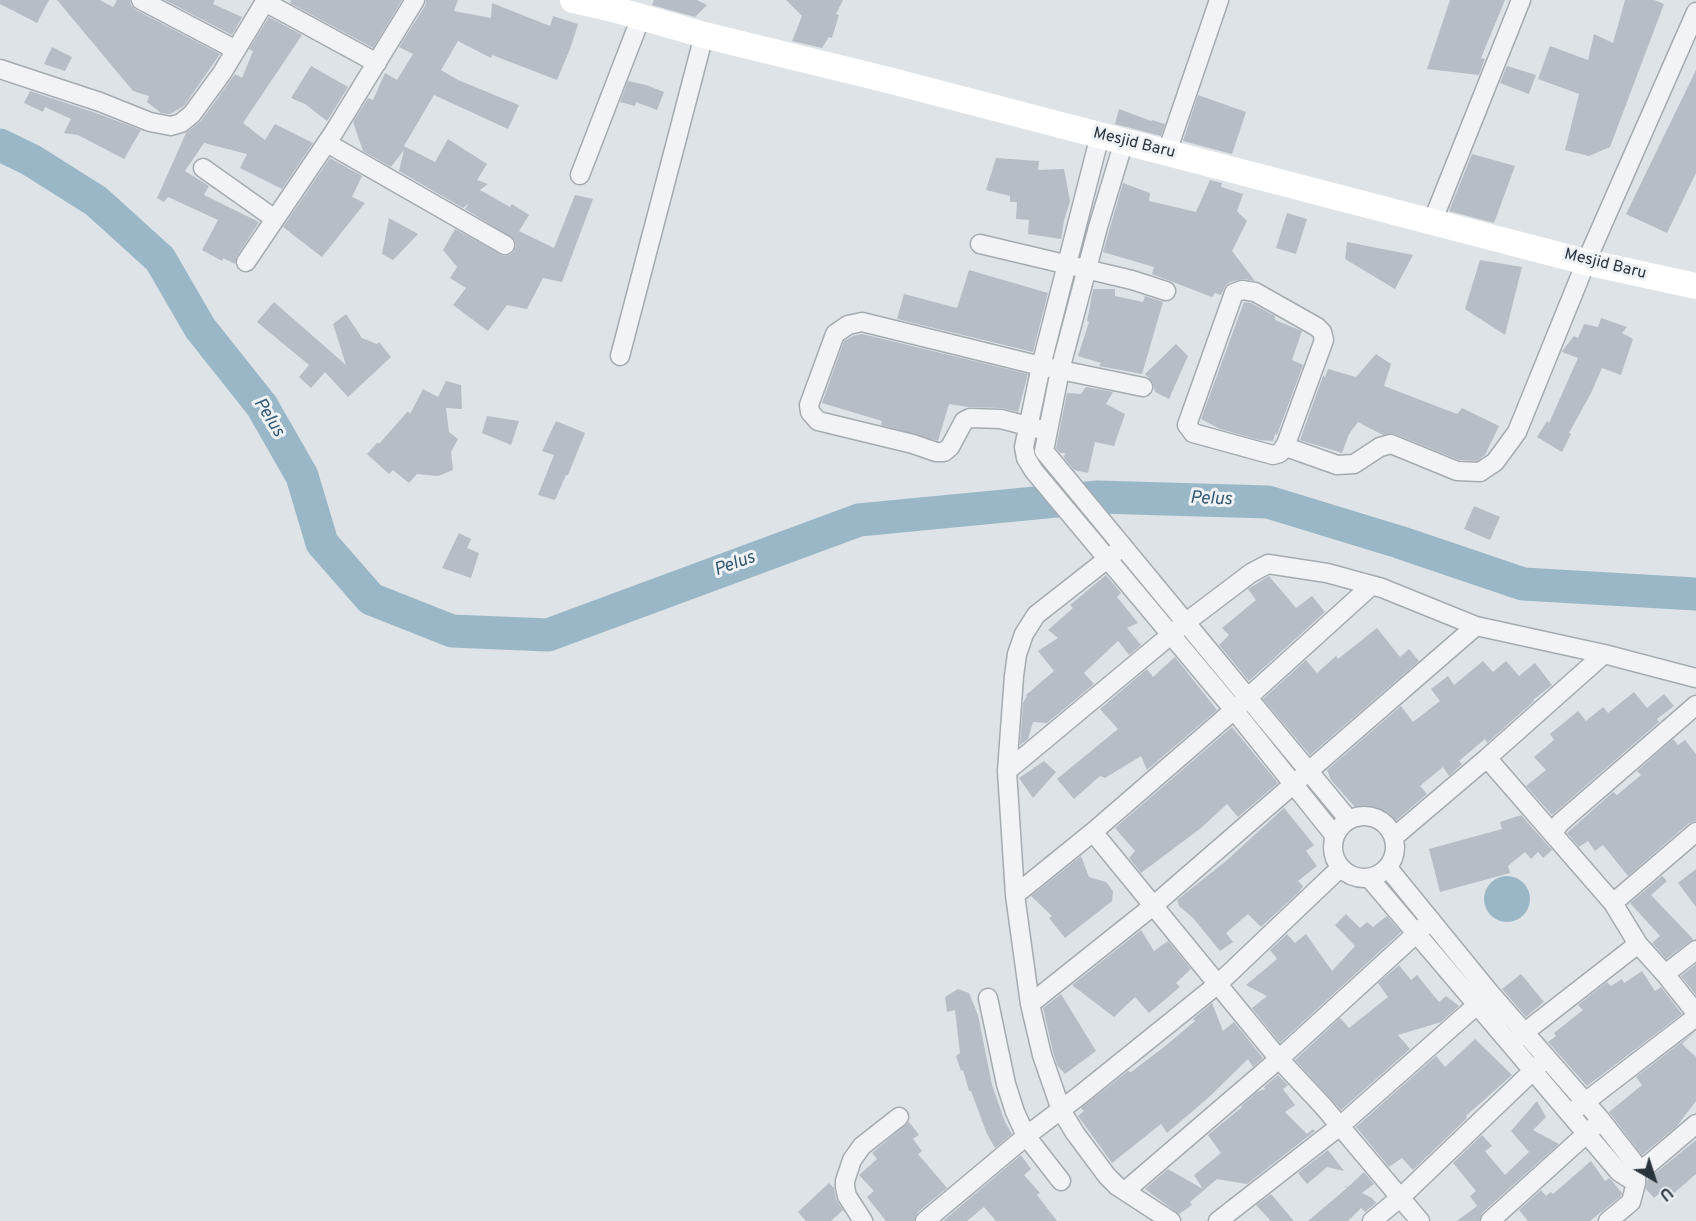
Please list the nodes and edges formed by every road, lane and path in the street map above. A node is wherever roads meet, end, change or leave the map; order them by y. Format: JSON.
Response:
{"nodes":[{"id":1,"x":141,"y":0,"type":"edge"},
{"id":2,"x":415,"y":0,"type":"edge"},
{"id":3,"x":573,"y":0,"type":"edge"},
{"id":4,"x":1219,"y":0,"type":"edge"},
{"id":5,"x":1521,"y":0,"type":"edge"},
{"id":6,"x":265,"y":1,"type":"edge"},
{"id":7,"x":1696,"y":12,"type":"edge"},
{"id":8,"x":641,"y":17,"type":"junction"},
{"id":9,"x":704,"y":35,"type":"junction"},
{"id":10,"x":236,"y":50,"type":"junction"},
{"id":11,"x":378,"y":63,"type":"junction"},
{"id":12,"x":0,"y":69,"type":"edge"},
{"id":13,"x":1112,"y":138,"type":"junction"},
{"id":14,"x":327,"y":143,"type":"junction"},
{"id":15,"x":1167,"y":152,"type":"junction"},
{"id":16,"x":203,"y":168,"type":"dead end"},
{"id":17,"x":580,"y":175,"type":"dead end"},
{"id":18,"x":275,"y":219,"type":"junction"},
{"id":19,"x":1433,"y":220,"type":"junction"},
{"id":20,"x":980,"y":244,"type":"dead end"},
{"id":21,"x":505,"y":245,"type":"dead end"},
{"id":22,"x":246,"y":262,"type":"dead end"},
{"id":23,"x":1586,"y":262,"type":"junction"},
{"id":24,"x":1067,"y":263,"type":"junction"},
{"id":25,"x":1087,"y":270,"type":"junction"},
{"id":26,"x":1696,"y":286,"type":"edge"},
{"id":27,"x":1166,"y":291,"type":"dead end"},
{"id":28,"x":620,"y":356,"type":"dead end"},
{"id":29,"x":1041,"y":366,"type":"junction"},
{"id":30,"x":1060,"y":370,"type":"junction"},
{"id":31,"x":1143,"y":387,"type":"dead end"},
{"id":32,"x":1028,"y":427,"type":"junction"},
{"id":33,"x":1047,"y":431,"type":"junction"},
{"id":34,"x":1286,"y":444,"type":"junction"},
{"id":35,"x":1119,"y":542,"type":"junction"},
{"id":36,"x":1103,"y":554,"type":"junction"},
{"id":37,"x":1371,"y":586,"type":"junction"},
{"id":38,"x":1185,"y":623,"type":"junction"},
{"id":39,"x":1476,"y":626,"type":"junction"},
{"id":40,"x":1171,"y":636,"type":"junction"},
{"id":41,"x":1604,"y":654,"type":"junction"},
{"id":42,"x":1696,"y":678,"type":"edge"},
{"id":43,"x":1248,"y":696,"type":"junction"},
{"id":44,"x":1696,"y":705,"type":"edge"},
{"id":45,"x":1234,"y":710,"type":"junction"},
{"id":46,"x":1487,"y":758,"type":"junction"},
{"id":47,"x":1007,"y":771,"type":"junction"},
{"id":48,"x":1310,"y":772,"type":"junction"},
{"id":49,"x":1295,"y":785,"type":"junction"},
{"id":50,"x":1349,"y":820,"type":"junction"},
{"id":51,"x":1093,"y":832,"type":"junction"},
{"id":52,"x":1696,"y":832,"type":"edge"},
{"id":53,"x":1552,"y":833,"type":"junction"},
{"id":54,"x":1335,"y":836,"type":"junction"},
{"id":55,"x":1394,"y":837,"type":"junction"},
{"id":56,"x":1340,"y":868,"type":"junction"},
{"id":57,"x":1388,"y":868,"type":"junction"},
{"id":58,"x":1370,"y":879,"type":"junction"},
{"id":59,"x":1015,"y":895,"type":"junction"},
{"id":60,"x":1613,"y":903,"type":"junction"},
{"id":61,"x":1153,"y":906,"type":"junction"},
{"id":62,"x":1431,"y":920,"type":"junction"},
{"id":63,"x":1418,"y":933,"type":"junction"},
{"id":64,"x":1638,"y":944,"type":"junction"},
{"id":65,"x":1696,"y":950,"type":"edge"},
{"id":66,"x":1665,"y":974,"type":"junction"},
{"id":67,"x":1218,"y":984,"type":"junction"},
{"id":68,"x":988,"y":998,"type":"dead end"},
{"id":69,"x":1484,"y":999,"type":"junction"},
{"id":70,"x":1030,"y":1004,"type":"junction"},
{"id":71,"x":1696,"y":1015,"type":"edge"},
{"id":72,"x":1524,"y":1032,"type":"junction"},
{"id":73,"x":1510,"y":1045,"type":"junction"},
{"id":74,"x":1547,"y":1057,"type":"junction"},
{"id":75,"x":1279,"y":1059,"type":"junction"},
{"id":76,"x":1532,"y":1072,"type":"junction"},
{"id":77,"x":1584,"y":1102,"type":"junction"},
{"id":78,"x":1056,"y":1114,"type":"junction"},
{"id":79,"x":1570,"y":1114,"type":"junction"},
{"id":80,"x":899,"y":1117,"type":"dead end"},
{"id":81,"x":1601,"y":1120,"type":"junction"},
{"id":82,"x":1696,"y":1124,"type":"edge"},
{"id":83,"x":1340,"y":1126,"type":"junction"},
{"id":84,"x":1587,"y":1133,"type":"junction"},
{"id":85,"x":1028,"y":1134,"type":"junction"},
{"id":86,"x":1636,"y":1177,"type":"junction"},
{"id":87,"x":1061,"y":1181,"type":"dead end"},
{"id":88,"x":1125,"y":1191,"type":"junction"},
{"id":89,"x":1401,"y":1197,"type":"junction"},
{"id":90,"x":863,"y":1221,"type":"edge"},
{"id":91,"x":925,"y":1221,"type":"edge"},
{"id":92,"x":1171,"y":1221,"type":"edge"},
{"id":93,"x":1218,"y":1221,"type":"edge"},
{"id":94,"x":1372,"y":1221,"type":"edge"},
{"id":95,"x":1420,"y":1221,"type":"edge"},
{"id":96,"x":1490,"y":1221,"type":"edge"},
{"id":97,"x":1608,"y":1221,"type":"edge"}],
"edges":[{"from":1,"to":10,"type":"street"},
{"from":2,"to":11,"type":"street"},
{"from":3,"to":8,"type":"street","name":"Mesjid Baru"},
{"from":4,"to":15,"type":"street"},
{"from":5,"to":19,"type":"street"},
{"from":6,"to":10,"type":"street"},
{"from":6,"to":11,"type":"street"},
{"from":7,"to":23,"type":"street"},
{"from":8,"to":9,"type":"street","name":"Mesjid Baru"},
{"from":8,"to":17,"type":"street"},
{"from":9,"to":13,"type":"street","name":"Mesjid Baru"},
{"from":9,"to":28,"type":"street"},
{"from":10,"to":12,"type":"street"},
{"from":11,"to":14,"type":"street"},
{"from":13,"to":15,"type":"street","name":"Mesjid Baru"},
{"from":13,"to":24,"type":"street"},
{"from":13,"to":25,"type":"street"},
{"from":14,"to":18,"type":"street"},
{"from":14,"to":21,"type":"street"},
{"from":15,"to":19,"type":"street","name":"Mesjid Baru"},
{"from":16,"to":18,"type":"street"},
{"from":18,"to":22,"type":"street"},
{"from":19,"to":23,"type":"street","name":"Mesjid Baru"},
{"from":20,"to":24,"type":"street"},
{"from":23,"to":26,"type":"street","name":"Mesjid Baru"},
{"from":23,"to":34,"type":"street"},
{"from":24,"to":25,"type":"street"},
{"from":24,"to":29,"type":"street"},
{"from":25,"to":27,"type":"street"},
{"from":25,"to":30,"type":"street"},
{"from":29,"to":30,"type":"street"},
{"from":29,"to":32,"type":"street"},
{"from":29,"to":32,"type":"street"},
{"from":30,"to":31,"type":"street"},
{"from":30,"to":33,"type":"street"},
{"from":32,"to":33,"type":"street"},
{"from":32,"to":36,"type":"street"},
{"from":33,"to":35,"type":"street"},
{"from":34,"to":34,"type":"street"},
{"from":35,"to":36,"type":"street"},
{"from":35,"to":38,"type":"street"},
{"from":36,"to":40,"type":"street"},
{"from":36,"to":47,"type":"street"},
{"from":37,"to":38,"type":"street"},
{"from":37,"to":39,"type":"street"},
{"from":37,"to":43,"type":"street"},
{"from":38,"to":40,"type":"street"},
{"from":38,"to":43,"type":"street"},
{"from":39,"to":41,"type":"street"},
{"from":39,"to":48,"type":"street"},
{"from":40,"to":45,"type":"street"},
{"from":40,"to":47,"type":"street"},
{"from":41,"to":42,"type":"street"},
{"from":41,"to":46,"type":"street"},
{"from":43,"to":45,"type":"street"},
{"from":43,"to":48,"type":"street"},
{"from":44,"to":53,"type":"street"},
{"from":45,"to":49,"type":"street"},
{"from":45,"to":51,"type":"street"},
{"from":46,"to":53,"type":"street"},
{"from":46,"to":55,"type":"street"},
{"from":47,"to":59,"type":"street"},
{"from":48,"to":49,"type":"street"},
{"from":48,"to":50,"type":"street"},
{"from":49,"to":54,"type":"street"},
{"from":49,"to":61,"type":"street"},
{"from":50,"to":54,"type":"street"},
{"from":50,"to":55,"type":"street"},
{"from":51,"to":59,"type":"street"},
{"from":51,"to":61,"type":"street"},
{"from":52,"to":60,"type":"street"},
{"from":53,"to":60,"type":"street"},
{"from":54,"to":56,"type":"street"},
{"from":55,"to":57,"type":"street"},
{"from":56,"to":58,"type":"street"},
{"from":56,"to":67,"type":"street"},
{"from":57,"to":58,"type":"street"},
{"from":57,"to":62,"type":"street"},
{"from":58,"to":63,"type":"street"},
{"from":59,"to":70,"type":"street"},
{"from":60,"to":64,"type":"street"},
{"from":61,"to":67,"type":"street"},
{"from":61,"to":70,"type":"street"},
{"from":62,"to":63,"type":"street"},
{"from":62,"to":69,"type":"street"},
{"from":63,"to":69,"type":"street"},
{"from":63,"to":75,"type":"street"},
{"from":64,"to":66,"type":"street"},
{"from":64,"to":72,"type":"street"},
{"from":65,"to":66,"type":"street"},
{"from":66,"to":71,"type":"street"},
{"from":67,"to":75,"type":"street"},
{"from":67,"to":78,"type":"street"},
{"from":68,"to":85,"type":"street"},
{"from":69,"to":72,"type":"street"},
{"from":69,"to":73,"type":"street"},
{"from":69,"to":83,"type":"street"},
{"from":70,"to":78,"type":"street"},
{"from":71,"to":77,"type":"street"},
{"from":72,"to":73,"type":"street"},
{"from":72,"to":74,"type":"street"},
{"from":73,"to":76,"type":"street"},
{"from":74,"to":76,"type":"street"},
{"from":74,"to":77,"type":"street"},
{"from":75,"to":83,"type":"street"},
{"from":75,"to":88,"type":"street"},
{"from":76,"to":79,"type":"street"},
{"from":76,"to":89,"type":"street"},
{"from":77,"to":79,"type":"street"},
{"from":77,"to":81,"type":"street"},
{"from":78,"to":85,"type":"street"},
{"from":78,"to":88,"type":"street"},
{"from":79,"to":84,"type":"street"},
{"from":80,"to":90,"type":"street"},
{"from":81,"to":84,"type":"street"},
{"from":81,"to":86,"type":"street"},
{"from":82,"to":86,"type":"street"},
{"from":83,"to":89,"type":"street"},
{"from":83,"to":93,"type":"street"},
{"from":84,"to":86,"type":"street"},
{"from":84,"to":96,"type":"street"},
{"from":85,"to":87,"type":"street"},
{"from":85,"to":91,"type":"street"},
{"from":86,"to":97,"type":"street"},
{"from":88,"to":92,"type":"street"},
{"from":89,"to":94,"type":"street"},
{"from":89,"to":95,"type":"street"}]}
